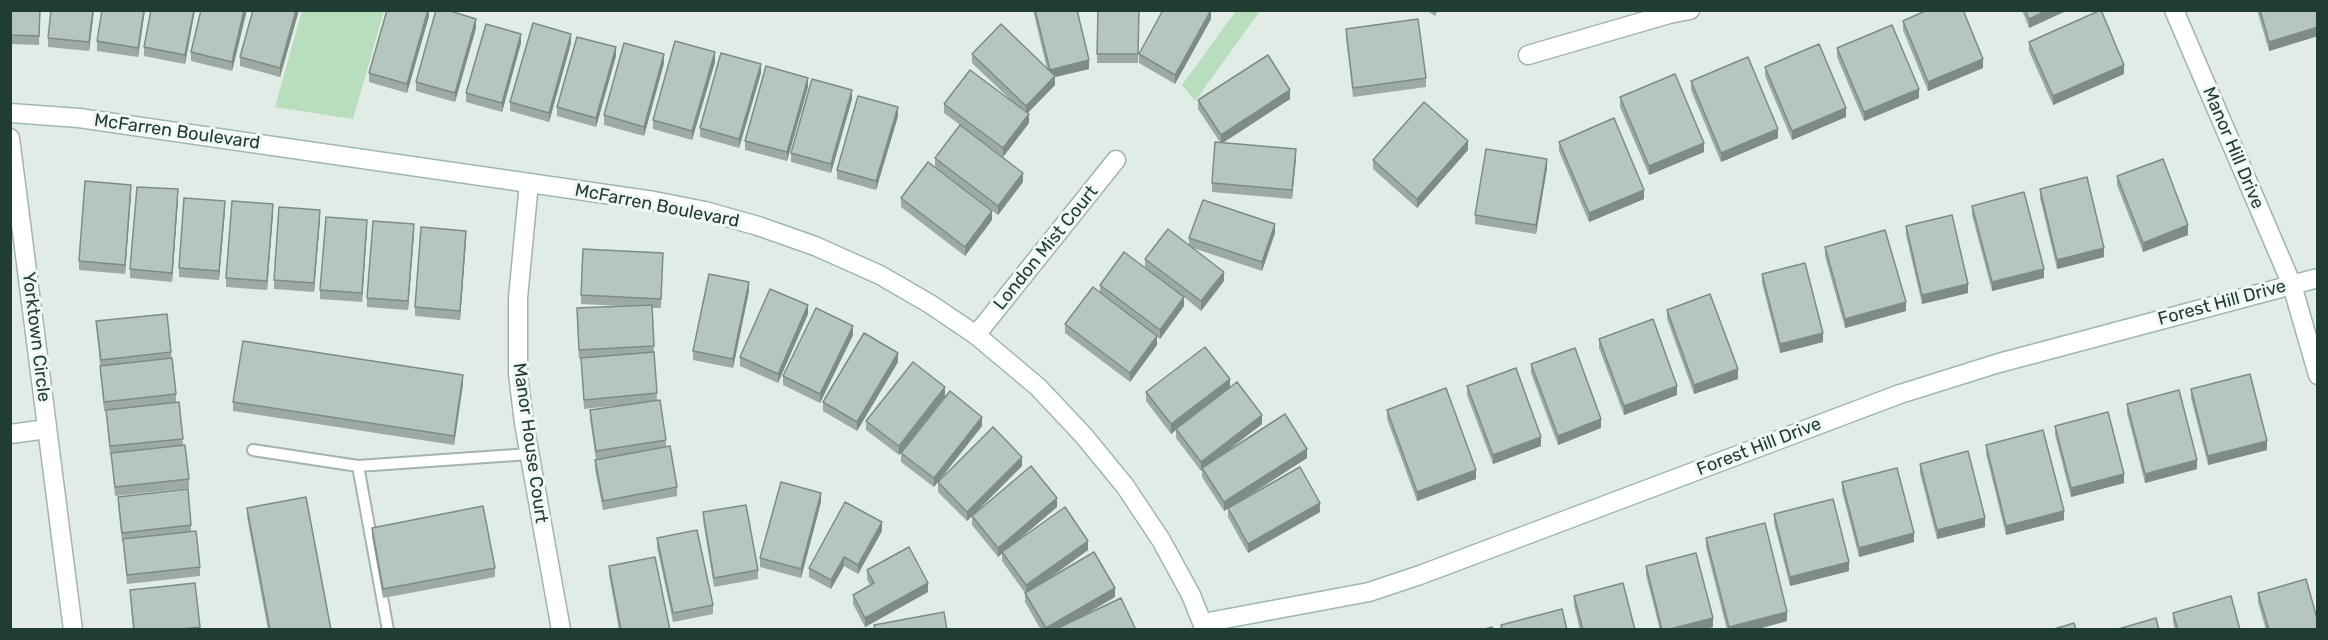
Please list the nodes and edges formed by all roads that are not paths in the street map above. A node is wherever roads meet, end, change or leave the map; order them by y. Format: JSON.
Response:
{"nodes":[{"id":1,"x":1690,"y":10,"type":"edge"},
{"id":2,"x":2174,"y":10,"type":"edge"},
{"id":3,"x":1528,"y":55,"type":"dead end"},
{"id":4,"x":10,"y":113,"type":"edge"},
{"id":5,"x":10,"y":138,"type":"edge"},
{"id":6,"x":1116,"y":160,"type":"dead end"},
{"id":7,"x":529,"y":183,"type":"junction"},
{"id":8,"x":2318,"y":278,"type":"edge"},
{"id":9,"x":2292,"y":285,"type":"junction"},
{"id":10,"x":976,"y":335,"type":"junction"},
{"id":11,"x":2318,"y":375,"type":"edge"},
{"id":12,"x":47,"y":429,"type":"junction"},
{"id":13,"x":10,"y":434,"type":"edge"},
{"id":14,"x":253,"y":450,"type":"dead end"},
{"id":15,"x":529,"y":454,"type":"junction"},
{"id":16,"x":358,"y":466,"type":"junction"},
{"id":17,"x":1204,"y":626,"type":"edge"},
{"id":18,"x":72,"y":630,"type":"edge"},
{"id":19,"x":388,"y":630,"type":"edge"},
{"id":20,"x":561,"y":630,"type":"edge"}],
"edges":[{"from":1,"to":3,"type":"street"},
{"from":2,"to":9,"type":"street","name":"Manor Hill Drive"},
{"from":4,"to":7,"type":"street","name":"McFarren Boulevard"},
{"from":5,"to":12,"type":"street","name":"Yorktown Circle"},
{"from":6,"to":10,"type":"street","name":"London Mist Court"},
{"from":7,"to":10,"type":"street","name":"McFarren Boulevard"},
{"from":7,"to":15,"type":"street","name":"Manor House Court"},
{"from":8,"to":9,"type":"street","name":"Forest Hill Drive"},
{"from":9,"to":11,"type":"street","name":"Manor Hill Drive"},
{"from":9,"to":17,"type":"street","name":"Forest Hill Drive"},
{"from":10,"to":17,"type":"street","name":"McFarren Boulevard"},
{"from":12,"to":13,"type":"street"},
{"from":12,"to":18,"type":"street","name":"Yorktown Circle"},
{"from":14,"to":16,"type":"lane"},
{"from":15,"to":16,"type":"lane"},
{"from":15,"to":20,"type":"street","name":"Manor House Court"},
{"from":16,"to":19,"type":"lane"}]}
